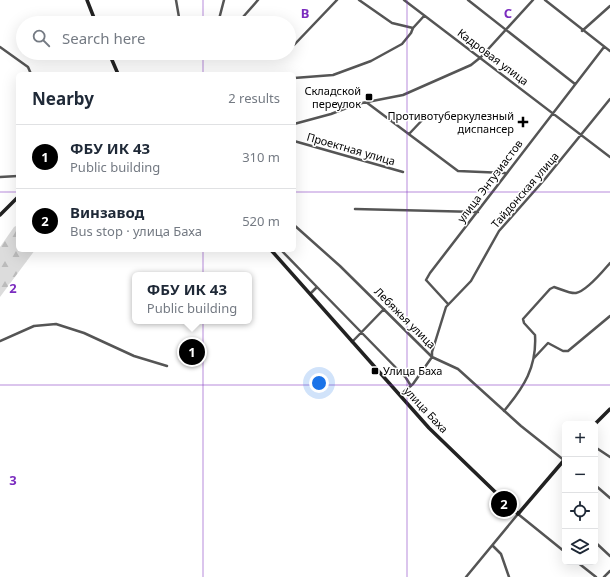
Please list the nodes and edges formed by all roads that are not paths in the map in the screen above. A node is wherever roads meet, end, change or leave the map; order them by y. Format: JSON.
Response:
{"nodes":[{"id":1,"x":87,"y":0,"type":"edge"},
{"id":2,"x":176,"y":0,"type":"edge"},
{"id":3,"x":224,"y":0,"type":"edge"},
{"id":4,"x":258,"y":0,"type":"edge"},
{"id":5,"x":337,"y":0,"type":"edge"},
{"id":6,"x":360,"y":0,"type":"edge"},
{"id":7,"x":404,"y":0,"type":"edge"},
{"id":8,"x":468,"y":0,"type":"edge"},
{"id":9,"x":533,"y":0,"type":"edge"},
{"id":10,"x":545,"y":0,"type":"edge"},
{"id":11,"x":610,"y":6,"type":"edge"},
{"id":12,"x":93,"y":16,"type":"edge"},
{"id":13,"x":179,"y":16,"type":"edge"},
{"id":14,"x":220,"y":16,"type":"edge"},
{"id":15,"x":244,"y":16,"type":"edge"},
{"id":16,"x":424,"y":16,"type":"junction"},
{"id":17,"x":413,"y":28,"type":"junction"},
{"id":18,"x":506,"y":29,"type":"junction"},
{"id":19,"x":582,"y":31,"type":"junction"},
{"id":20,"x":296,"y":44,"type":"edge"},
{"id":21,"x":0,"y":47,"type":"edge"},
{"id":22,"x":604,"y":47,"type":"junction"},
{"id":23,"x":610,"y":51,"type":"edge"},
{"id":24,"x":481,"y":57,"type":"junction"},
{"id":25,"x":16,"y":58,"type":"edge"},
{"id":26,"x":18,"y":60,"type":"edge"},
{"id":27,"x":112,"y":60,"type":"edge"},
{"id":28,"x":30,"y":72,"type":"edge"},
{"id":29,"x":117,"y":72,"type":"edge"},
{"id":30,"x":296,"y":78,"type":"edge"},
{"id":31,"x":575,"y":84,"type":"junction"},
{"id":32,"x":610,"y":99,"type":"edge"},
{"id":33,"x":366,"y":102,"type":"junction"},
{"id":34,"x":552,"y":112,"type":"junction"},
{"id":35,"x":427,"y":115,"type":"dead end"},
{"id":36,"x":296,"y":123,"type":"edge"},
{"id":37,"x":409,"y":134,"type":"junction"},
{"id":38,"x":582,"y":135,"type":"junction"},
{"id":39,"x":296,"y":142,"type":"edge"},
{"id":40,"x":610,"y":157,"type":"edge"},
{"id":41,"x":403,"y":172,"type":"dead end"},
{"id":42,"x":506,"y":173,"type":"junction"},
{"id":43,"x":16,"y":176,"type":"edge"},
{"id":44,"x":0,"y":177,"type":"edge"},
{"id":45,"x":16,"y":199,"type":"edge"},
{"id":46,"x":355,"y":209,"type":"dead end"},
{"id":47,"x":478,"y":212,"type":"junction"},
{"id":48,"x":0,"y":216,"type":"edge"},
{"id":49,"x":296,"y":227,"type":"edge"},
{"id":50,"x":273,"y":252,"type":"edge"},
{"id":51,"x":283,"y":252,"type":"edge"},
{"id":52,"x":610,"y":263,"type":"edge"},
{"id":53,"x":317,"y":287,"type":"junction"},
{"id":54,"x":311,"y":294,"type":"junction"},
{"id":55,"x":448,"y":304,"type":"junction"},
{"id":56,"x":384,"y":309,"type":"junction"},
{"id":57,"x":610,"y":316,"type":"edge"},
{"id":58,"x":361,"y":332,"type":"junction"},
{"id":59,"x":0,"y":341,"type":"edge"},
{"id":60,"x":352,"y":342,"type":"junction"},
{"id":61,"x":432,"y":357,"type":"junction"},
{"id":62,"x":534,"y":359,"type":"junction"},
{"id":63,"x":167,"y":366,"type":"dead end"},
{"id":64,"x":411,"y":386,"type":"junction"},
{"id":65,"x":399,"y":396,"type":"junction"},
{"id":66,"x":610,"y":409,"type":"edge"},
{"id":67,"x":504,"y":411,"type":"junction"},
{"id":68,"x":598,"y":421,"type":"edge"},
{"id":69,"x":598,"y":449,"type":"edge"},
{"id":70,"x":610,"y":457,"type":"edge"},
{"id":71,"x":562,"y":458,"type":"edge"},
{"id":72,"x":562,"y":463,"type":"edge"},
{"id":73,"x":598,"y":488,"type":"edge"},
{"id":74,"x":610,"y":498,"type":"edge"},
{"id":75,"x":518,"y":514,"type":"junction"},
{"id":76,"x":598,"y":545,"type":"edge"},
{"id":77,"x":493,"y":546,"type":"junction"},
{"id":78,"x":562,"y":550,"type":"edge"},
{"id":79,"x":610,"y":556,"type":"edge"},
{"id":80,"x":581,"y":565,"type":"edge"},
{"id":81,"x":610,"y":571,"type":"edge"},
{"id":82,"x":466,"y":577,"type":"edge"},
{"id":83,"x":509,"y":577,"type":"edge"},
{"id":84,"x":596,"y":577,"type":"edge"},
{"id":85,"x":604,"y":577,"type":"edge"}],
"edges":[{"from":1,"to":12,"type":"street"},
{"from":2,"to":13,"type":"street"},
{"from":3,"to":14,"type":"street"},
{"from":4,"to":15,"type":"street"},
{"from":5,"to":20,"type":"street"},
{"from":6,"to":17,"type":"street"},
{"from":7,"to":16,"type":"street","name":"Кадровая улица"},
{"from":8,"to":18,"type":"street"},
{"from":9,"to":18,"type":"street"},
{"from":10,"to":19,"type":"street"},
{"from":11,"to":19,"type":"street"},
{"from":16,"to":17,"type":"street"},
{"from":16,"to":24,"type":"street","name":"Кадровая улица"},
{"from":17,"to":30,"type":"street"},
{"from":18,"to":24,"type":"street"},
{"from":18,"to":31,"type":"street"},
{"from":19,"to":22,"type":"street"},
{"from":21,"to":25,"type":"street"},
{"from":22,"to":23,"type":"street"},
{"from":22,"to":31,"type":"street","name":"улица Энтузиастов"},
{"from":24,"to":33,"type":"street"},
{"from":24,"to":34,"type":"street","name":"Кадровая улица"},
{"from":26,"to":28,"type":"street"},
{"from":27,"to":29,"type":"street"},
{"from":31,"to":34,"type":"street","name":"улица Энтузиастов"},
{"from":32,"to":38,"type":"street","name":"Тайдонская улица"},
{"from":33,"to":36,"type":"street"},
{"from":33,"to":37,"type":"street"},
{"from":34,"to":38,"type":"street","name":"Кадровая улица"},
{"from":34,"to":42,"type":"street","name":"улица Энтузиастов"},
{"from":35,"to":37,"type":"street"},
{"from":37,"to":42,"type":"street"},
{"from":38,"to":40,"type":"street","name":"Кадровая улица"},
{"from":38,"to":55,"type":"street","name":"Тайдонская улица"},
{"from":39,"to":41,"type":"street","name":"Проектная улица"},
{"from":42,"to":47,"type":"street","name":"улица Энтузиастов"},
{"from":43,"to":44,"type":"street"},
{"from":45,"to":48,"type":"street"},
{"from":46,"to":47,"type":"street"},
{"from":47,"to":55,"type":"street","name":"улица Энтузиастов"},
{"from":49,"to":56,"type":"street","name":"Лебяжья улица"},
{"from":50,"to":54,"type":"street","name":"улица Баха"},
{"from":51,"to":53,"type":"street"},
{"from":52,"to":62,"type":"street"},
{"from":53,"to":54,"type":"street"},
{"from":53,"to":58,"type":"street"},
{"from":54,"to":60,"type":"street","name":"улица Баха"},
{"from":55,"to":61,"type":"street","name":"Тайдонская улица"},
{"from":56,"to":58,"type":"street"},
{"from":56,"to":61,"type":"street","name":"Лебяжья улица"},
{"from":57,"to":62,"type":"street"},
{"from":58,"to":60,"type":"street"},
{"from":58,"to":64,"type":"street"},
{"from":59,"to":63,"type":"street"},
{"from":60,"to":65,"type":"street","name":"улица Баха"},
{"from":61,"to":64,"type":"street","name":"Тайдонская улица"},
{"from":61,"to":67,"type":"street","name":"Лебяжья улица"},
{"from":62,"to":67,"type":"street"},
{"from":64,"to":65,"type":"street","name":"Тайдонская улица"},
{"from":65,"to":75,"type":"street","name":"улица Баха"},
{"from":66,"to":68,"type":"street"},
{"from":67,"to":71,"type":"street","name":"Лебяжья улица"},
{"from":69,"to":70,"type":"street"},
{"from":72,"to":75,"type":"street"},
{"from":73,"to":74,"type":"street"},
{"from":75,"to":77,"type":"street"},
{"from":75,"to":78,"type":"street","name":"улица Баха"},
{"from":76,"to":79,"type":"street"},
{"from":77,"to":82,"type":"street"},
{"from":77,"to":83,"type":"street"},
{"from":80,"to":84,"type":"street"},
{"from":81,"to":85,"type":"street"}]}
